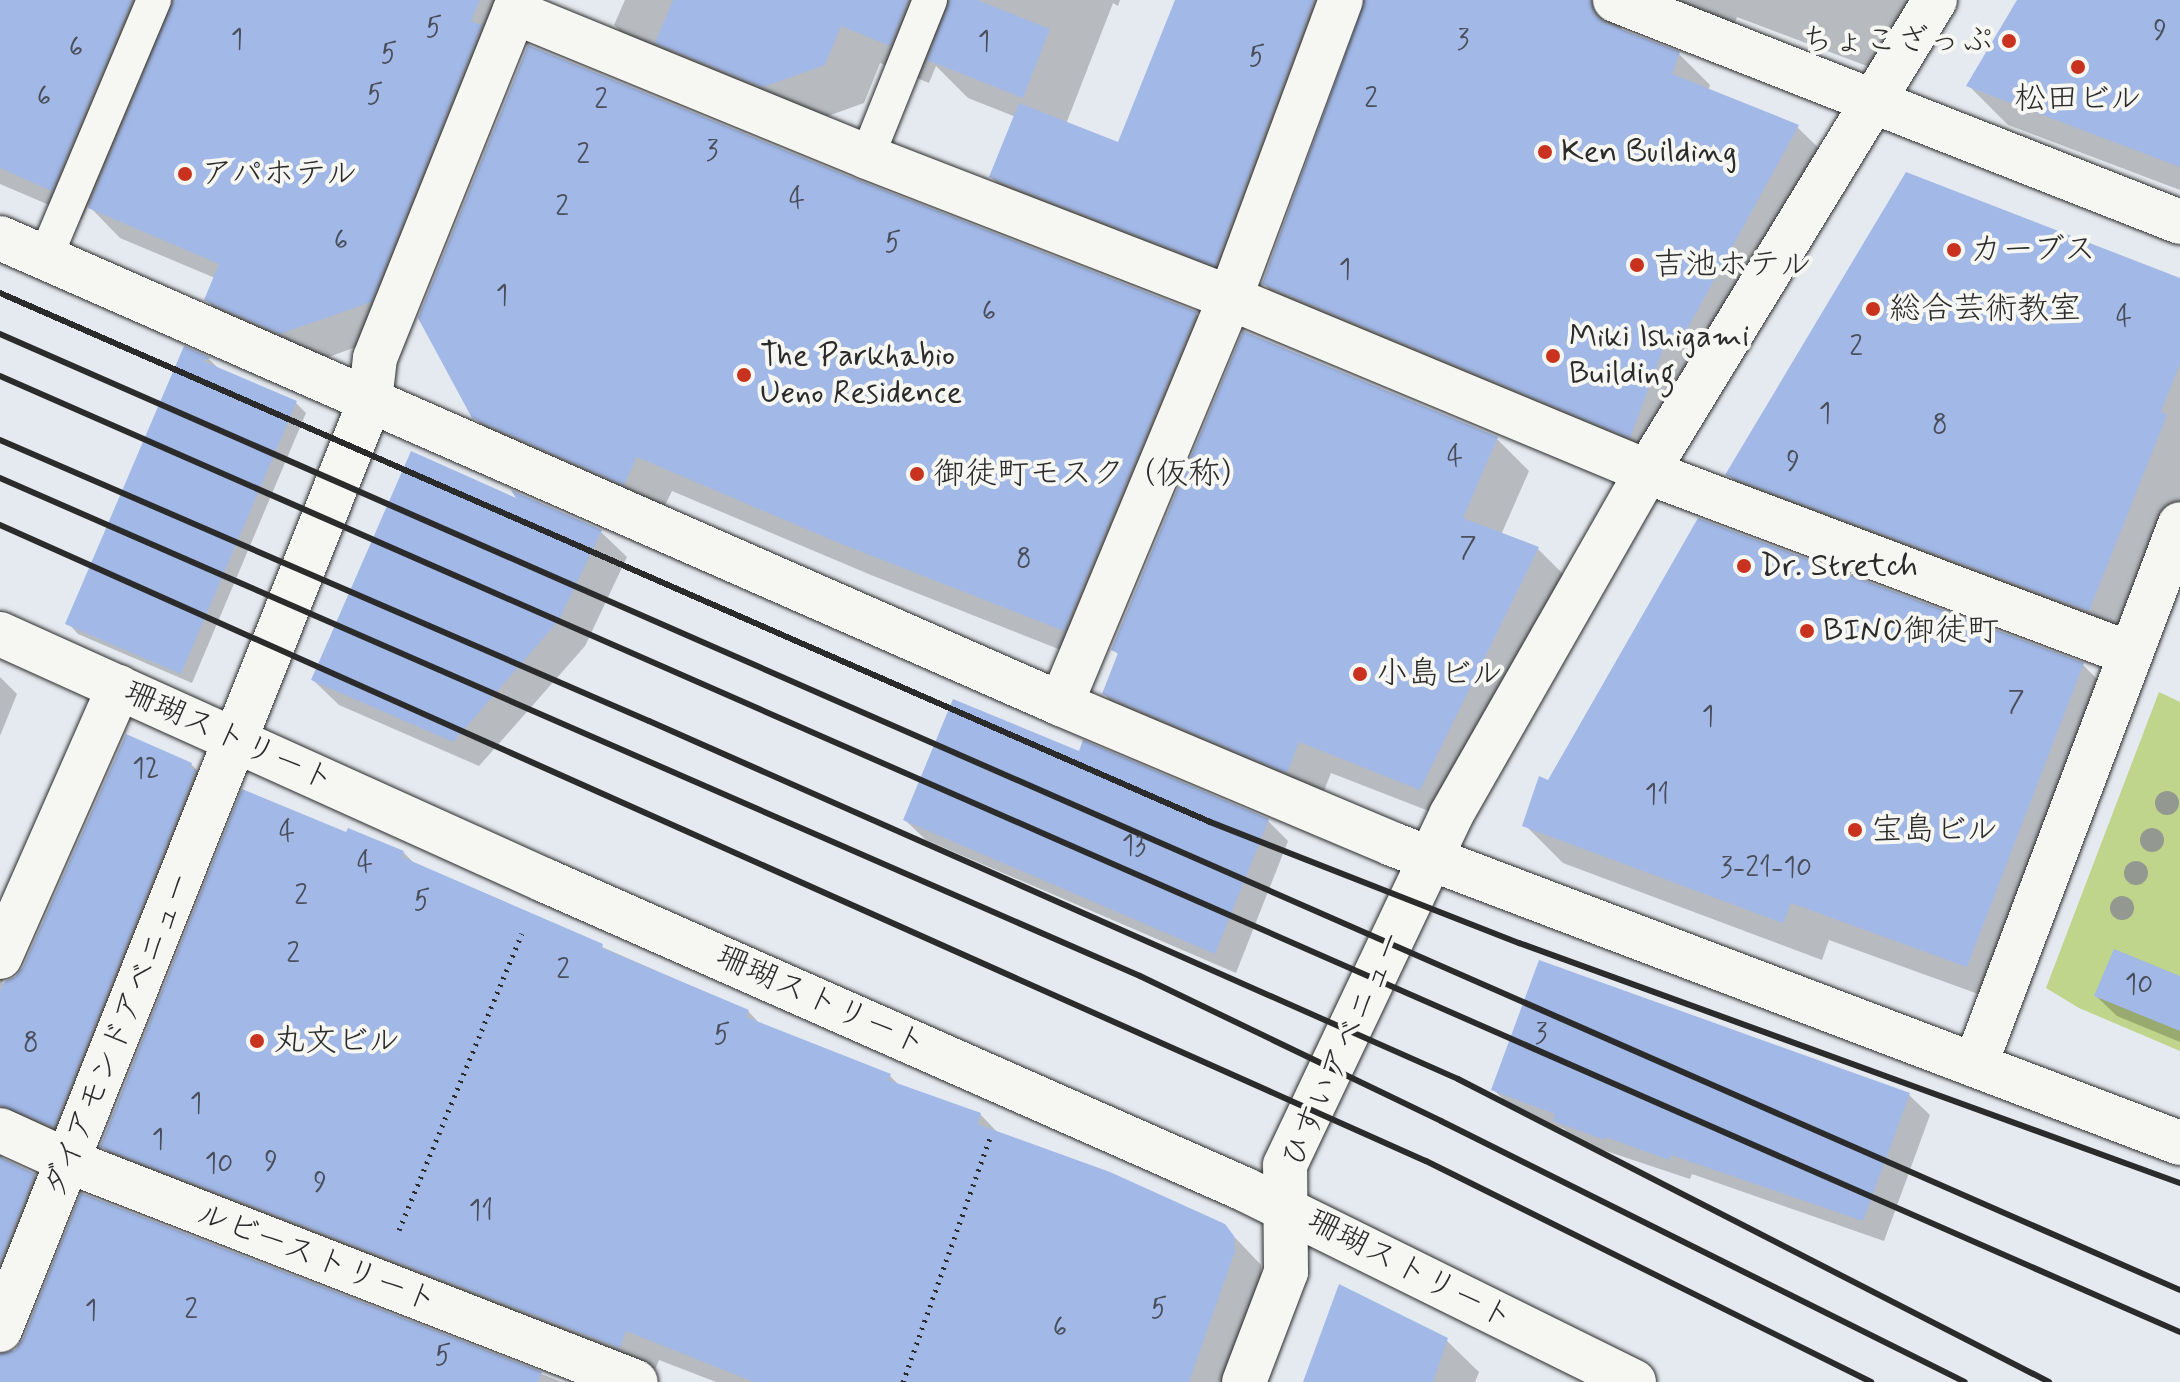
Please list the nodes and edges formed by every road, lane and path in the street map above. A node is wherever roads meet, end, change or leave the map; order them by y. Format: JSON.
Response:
{"nodes":[{"id":1,"x":154,"y":0,"type":"edge"},
{"id":2,"x":930,"y":0,"type":"edge"},
{"id":3,"x":1341,"y":0,"type":"edge"},
{"id":4,"x":1615,"y":0,"type":"edge"},
{"id":5,"x":1935,"y":0,"type":"edge"},
{"id":6,"x":516,"y":6,"type":"edge"},
{"id":7,"x":1872,"y":102,"type":"junction"},
{"id":8,"x":867,"y":157,"type":"junction"},
{"id":9,"x":2180,"y":222,"type":"edge"},
{"id":10,"x":0,"y":238,"type":"edge"},
{"id":11,"x":45,"y":258,"type":"junction"},
{"id":12,"x":1230,"y":298,"type":"junction"},
{"id":13,"x":370,"y":401,"type":"junction"},
{"id":14,"x":1647,"y":472,"type":"junction"},
{"id":15,"x":2180,"y":524,"type":"edge"},
{"id":16,"x":0,"y":634,"type":"edge"},
{"id":17,"x":2131,"y":654,"type":"junction"},
{"id":18,"x":119,"y":687,"type":"junction"},
{"id":19,"x":1061,"y":704,"type":"junction"},
{"id":20,"x":237,"y":740,"type":"junction"},
{"id":21,"x":1429,"y":859,"type":"junction"},
{"id":22,"x":544,"y":880,"type":"junction"},
{"id":23,"x":0,"y":957,"type":"edge"},
{"id":24,"x":1976,"y":1063,"type":"junction"},
{"id":25,"x":1009,"y":1083,"type":"junction"},
{"id":26,"x":0,"y":1130,"type":"edge"},
{"id":27,"x":2180,"y":1143,"type":"edge"},
{"id":28,"x":68,"y":1161,"type":"junction"},
{"id":29,"x":1288,"y":1209,"type":"junction"},
{"id":30,"x":378,"y":1281,"type":"junction"},
{"id":31,"x":0,"y":1330,"type":"edge"},
{"id":32,"x":636,"y":1382,"type":"edge"},
{"id":33,"x":903,"y":1382,"type":"edge"},
{"id":34,"x":1244,"y":1382,"type":"edge"},
{"id":35,"x":1634,"y":1382,"type":"edge"}],
"edges":[{"from":1,"to":11,"type":"lane"},
{"from":2,"to":8,"type":"lane"},
{"from":3,"to":12,"type":"street"},
{"from":4,"to":7,"type":"street"},
{"from":5,"to":7,"type":"street","name":"ひすいアベニュー"},
{"from":6,"to":8,"type":"street"},
{"from":6,"to":13,"type":"street","name":"ダイアモンドアベニュー"},
{"from":7,"to":9,"type":"street"},
{"from":7,"to":14,"type":"street","name":"ひすいアベニュー"},
{"from":8,"to":12,"type":"street"},
{"from":10,"to":11,"type":"street"},
{"from":11,"to":13,"type":"street"},
{"from":12,"to":14,"type":"street"},
{"from":12,"to":19,"type":"street"},
{"from":13,"to":19,"type":"street"},
{"from":13,"to":20,"type":"street","name":"ダイアモンドアベニュー"},
{"from":14,"to":17,"type":"street"},
{"from":14,"to":21,"type":"street","name":"ひすいアベニュー"},
{"from":15,"to":17,"type":"street"},
{"from":16,"to":18,"type":"street","name":"珊瑚ストリート"},
{"from":17,"to":24,"type":"street"},
{"from":18,"to":20,"type":"street","name":"珊瑚ストリート"},
{"from":18,"to":23,"type":"street"},
{"from":19,"to":21,"type":"street"},
{"from":20,"to":22,"type":"street","name":"珊瑚ストリート"},
{"from":20,"to":28,"type":"street","name":"ダイアモンドアベニュー"},
{"from":21,"to":24,"type":"street"},
{"from":21,"to":29,"type":"street","name":"ひすいアベニュー"},
{"from":22,"to":25,"type":"street","name":"珊瑚ストリート"},
{"from":22,"to":30,"type":"path"},
{"from":24,"to":27,"type":"street"},
{"from":25,"to":29,"type":"street","name":"珊瑚ストリート"},
{"from":25,"to":33,"type":"path"},
{"from":26,"to":28,"type":"street","name":"ルビーストリート"},
{"from":28,"to":30,"type":"street","name":"ルビーストリート"},
{"from":28,"to":31,"type":"street","name":"ダイアモンドアベニュー"},
{"from":29,"to":34,"type":"street","name":"ひすいアベニュー"},
{"from":29,"to":35,"type":"street","name":"珊瑚ストリート"},
{"from":30,"to":32,"type":"street","name":"ルビーストリート"}]}
